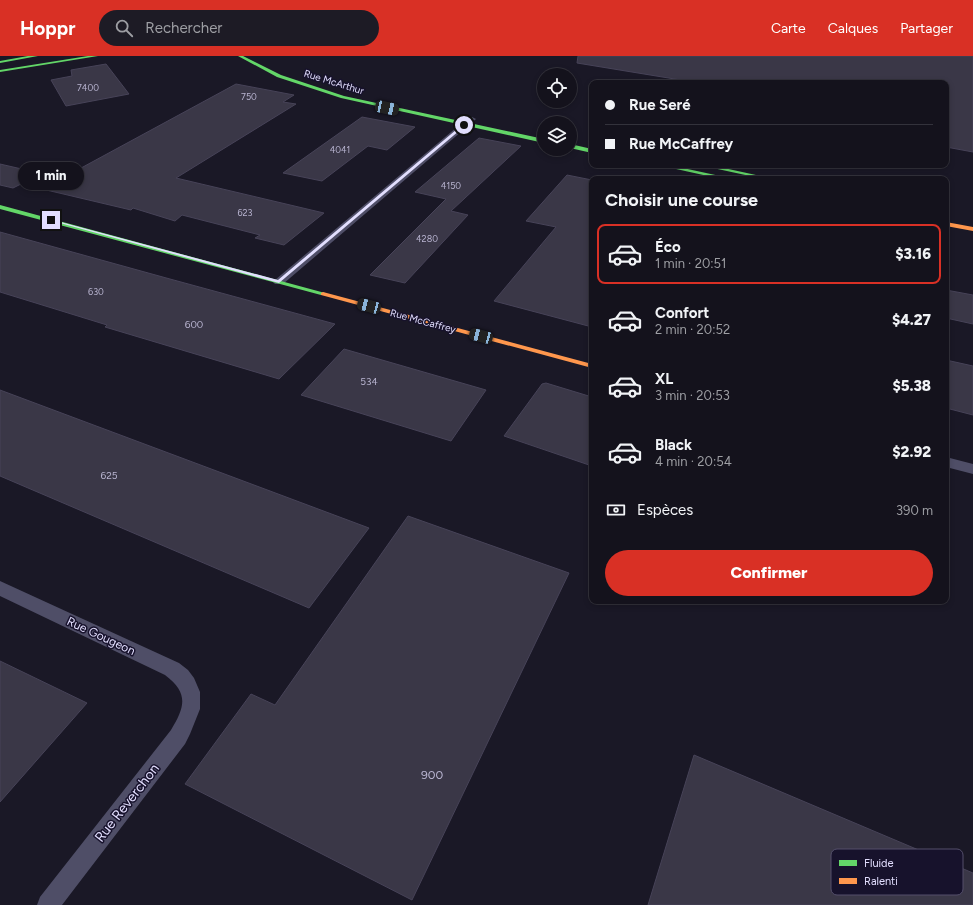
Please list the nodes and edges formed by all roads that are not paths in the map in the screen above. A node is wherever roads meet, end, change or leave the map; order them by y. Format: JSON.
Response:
{"nodes":[{"id":1,"x":36,"y":56,"type":"edge"},
{"id":2,"x":42,"y":56,"type":"edge"},
{"id":3,"x":96,"y":56,"type":"edge"},
{"id":4,"x":240,"y":56,"type":"edge"},
{"id":5,"x":257,"y":56,"type":"edge"},
{"id":6,"x":16,"y":59,"type":"junction"},
{"id":7,"x":0,"y":62,"type":"edge"},
{"id":8,"x":0,"y":71,"type":"edge"},
{"id":9,"x":468,"y":122,"type":"junction"},
{"id":10,"x":537,"y":132,"type":"edge"},
{"id":11,"x":537,"y":139,"type":"edge"},
{"id":12,"x":577,"y":140,"type":"edge"},
{"id":13,"x":589,"y":142,"type":"edge"},
{"id":14,"x":577,"y":148,"type":"edge"},
{"id":15,"x":589,"y":150,"type":"edge"},
{"id":16,"x":676,"y":168,"type":"edge"},
{"id":17,"x":717,"y":168,"type":"edge"},
{"id":18,"x":715,"y":176,"type":"edge"},
{"id":19,"x":757,"y":176,"type":"edge"},
{"id":20,"x":0,"y":206,"type":"edge"},
{"id":21,"x":949,"y":216,"type":"edge"},
{"id":22,"x":973,"y":220,"type":"edge"},
{"id":23,"x":949,"y":225,"type":"edge"},
{"id":24,"x":973,"y":229,"type":"edge"},
{"id":25,"x":279,"y":282,"type":"junction"},
{"id":26,"x":589,"y":365,"type":"edge"},
{"id":27,"x":949,"y":463,"type":"edge"},
{"id":28,"x":973,"y":469,"type":"edge"},
{"id":29,"x":0,"y":588,"type":"edge"},
{"id":30,"x":192,"y":694,"type":"joint"},
{"id":31,"x":48,"y":905,"type":"edge"}],
"edges":[{"from":1,"to":6,"type":"main road"},
{"from":2,"to":6,"type":"main road"},
{"from":3,"to":8,"type":"main road"},
{"from":4,"to":9,"type":"main road","name":"Rue McArthur"},
{"from":5,"to":9,"type":"main road","name":"Rue McArthur"},
{"from":6,"to":7,"type":"main road"},
{"from":9,"to":10,"type":"main road","name":"Rue McArthur"},
{"from":9,"to":11,"type":"main road","name":"Rue McArthur"},
{"from":9,"to":25,"type":"street"},
{"from":12,"to":13,"type":"main road"},
{"from":14,"to":15,"type":"main road"},
{"from":16,"to":18,"type":"main road"},
{"from":17,"to":19,"type":"main road"},
{"from":20,"to":25,"type":"main road","name":"Rue McCaffrey"},
{"from":21,"to":22,"type":"main road"},
{"from":23,"to":24,"type":"main road"},
{"from":25,"to":26,"type":"main road","name":"Rue McCaffrey"},
{"from":27,"to":28,"type":"street"},
{"from":29,"to":30,"type":"street","name":"Rue Gougeon"},
{"from":30,"to":31,"type":"street","name":"Rue Reverchon"}]}
